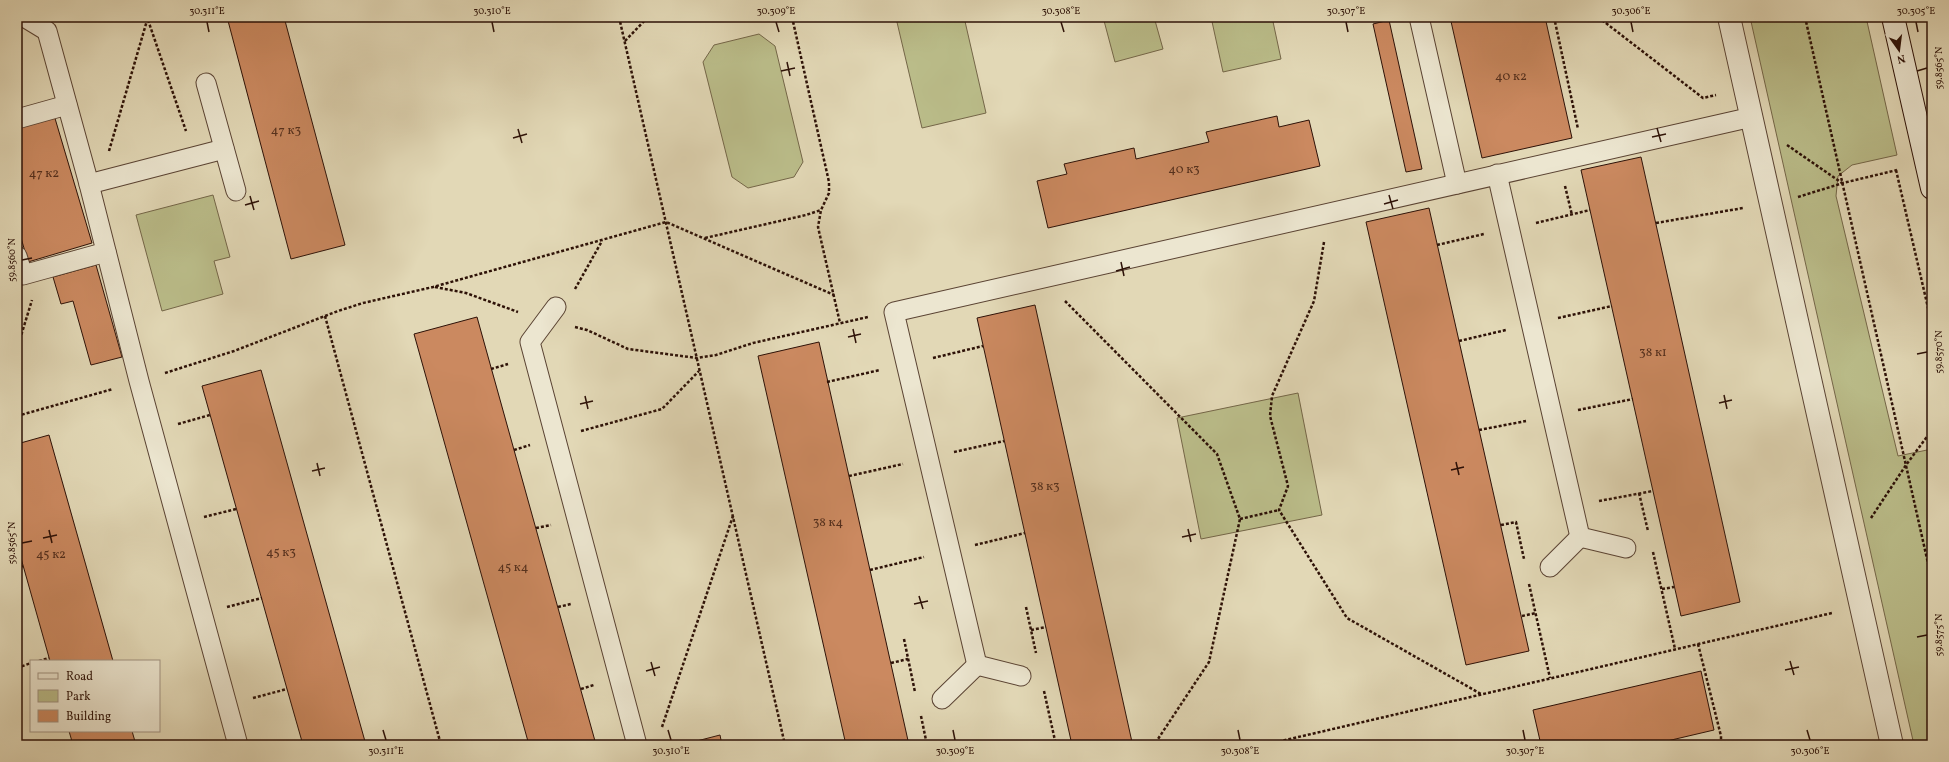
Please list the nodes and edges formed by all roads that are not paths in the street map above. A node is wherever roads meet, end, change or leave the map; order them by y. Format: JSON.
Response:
{"nodes":[{"id":1,"x":24,"y":17,"type":"edge"},
{"id":2,"x":1419,"y":17,"type":"edge"},
{"id":3,"x":1729,"y":17,"type":"edge"},
{"id":4,"x":1893,"y":17,"type":"edge"},
{"id":5,"x":51,"y":24,"type":"edge"},
{"id":6,"x":206,"y":83,"type":"dead end"},
{"id":7,"x":67,"y":105,"type":"junction"},
{"id":8,"x":1752,"y":117,"type":"junction"},
{"id":9,"x":17,"y":119,"type":"edge"},
{"id":10,"x":224,"y":149,"type":"junction"},
{"id":11,"x":1497,"y":174,"type":"junction"},
{"id":12,"x":89,"y":184,"type":"junction"},
{"id":13,"x":1457,"y":184,"type":"junction"},
{"id":14,"x":1932,"y":188,"type":"edge"},
{"id":15,"x":236,"y":191,"type":"dead end"},
{"id":16,"x":106,"y":252,"type":"junction"},
{"id":17,"x":17,"y":256,"type":"edge"},
{"id":18,"x":551,"y":314,"type":"road end"},
{"id":19,"x":1580,"y":537,"type":"junction"},
{"id":20,"x":1626,"y":548,"type":"dead end"},
{"id":21,"x":1550,"y":567,"type":"dead end"},
{"id":22,"x":977,"y":665,"type":"junction"},
{"id":23,"x":1022,"y":676,"type":"dead end"},
{"id":24,"x":942,"y":699,"type":"dead end"},
{"id":25,"x":238,"y":745,"type":"edge"},
{"id":26,"x":637,"y":745,"type":"edge"},
{"id":27,"x":1892,"y":745,"type":"edge"}],
"edges":[{"from":1,"to":5,"type":"lane"},
{"from":2,"to":13,"type":"lane"},
{"from":3,"to":8,"type":"street"},
{"from":4,"to":14,"type":"street"},
{"from":5,"to":7,"type":"lane"},
{"from":6,"to":10,"type":"lane"},
{"from":7,"to":9,"type":"lane"},
{"from":7,"to":12,"type":"lane"},
{"from":8,"to":11,"type":"lane"},
{"from":8,"to":27,"type":"street"},
{"from":10,"to":12,"type":"lane"},
{"from":10,"to":15,"type":"lane"},
{"from":11,"to":13,"type":"lane"},
{"from":11,"to":19,"type":"lane"},
{"from":12,"to":16,"type":"lane"},
{"from":13,"to":22,"type":"lane"},
{"from":16,"to":17,"type":"lane"},
{"from":16,"to":25,"type":"lane"},
{"from":18,"to":26,"type":"lane"},
{"from":19,"to":20,"type":"lane"},
{"from":19,"to":21,"type":"lane"},
{"from":22,"to":23,"type":"lane"},
{"from":22,"to":24,"type":"lane"}]}
